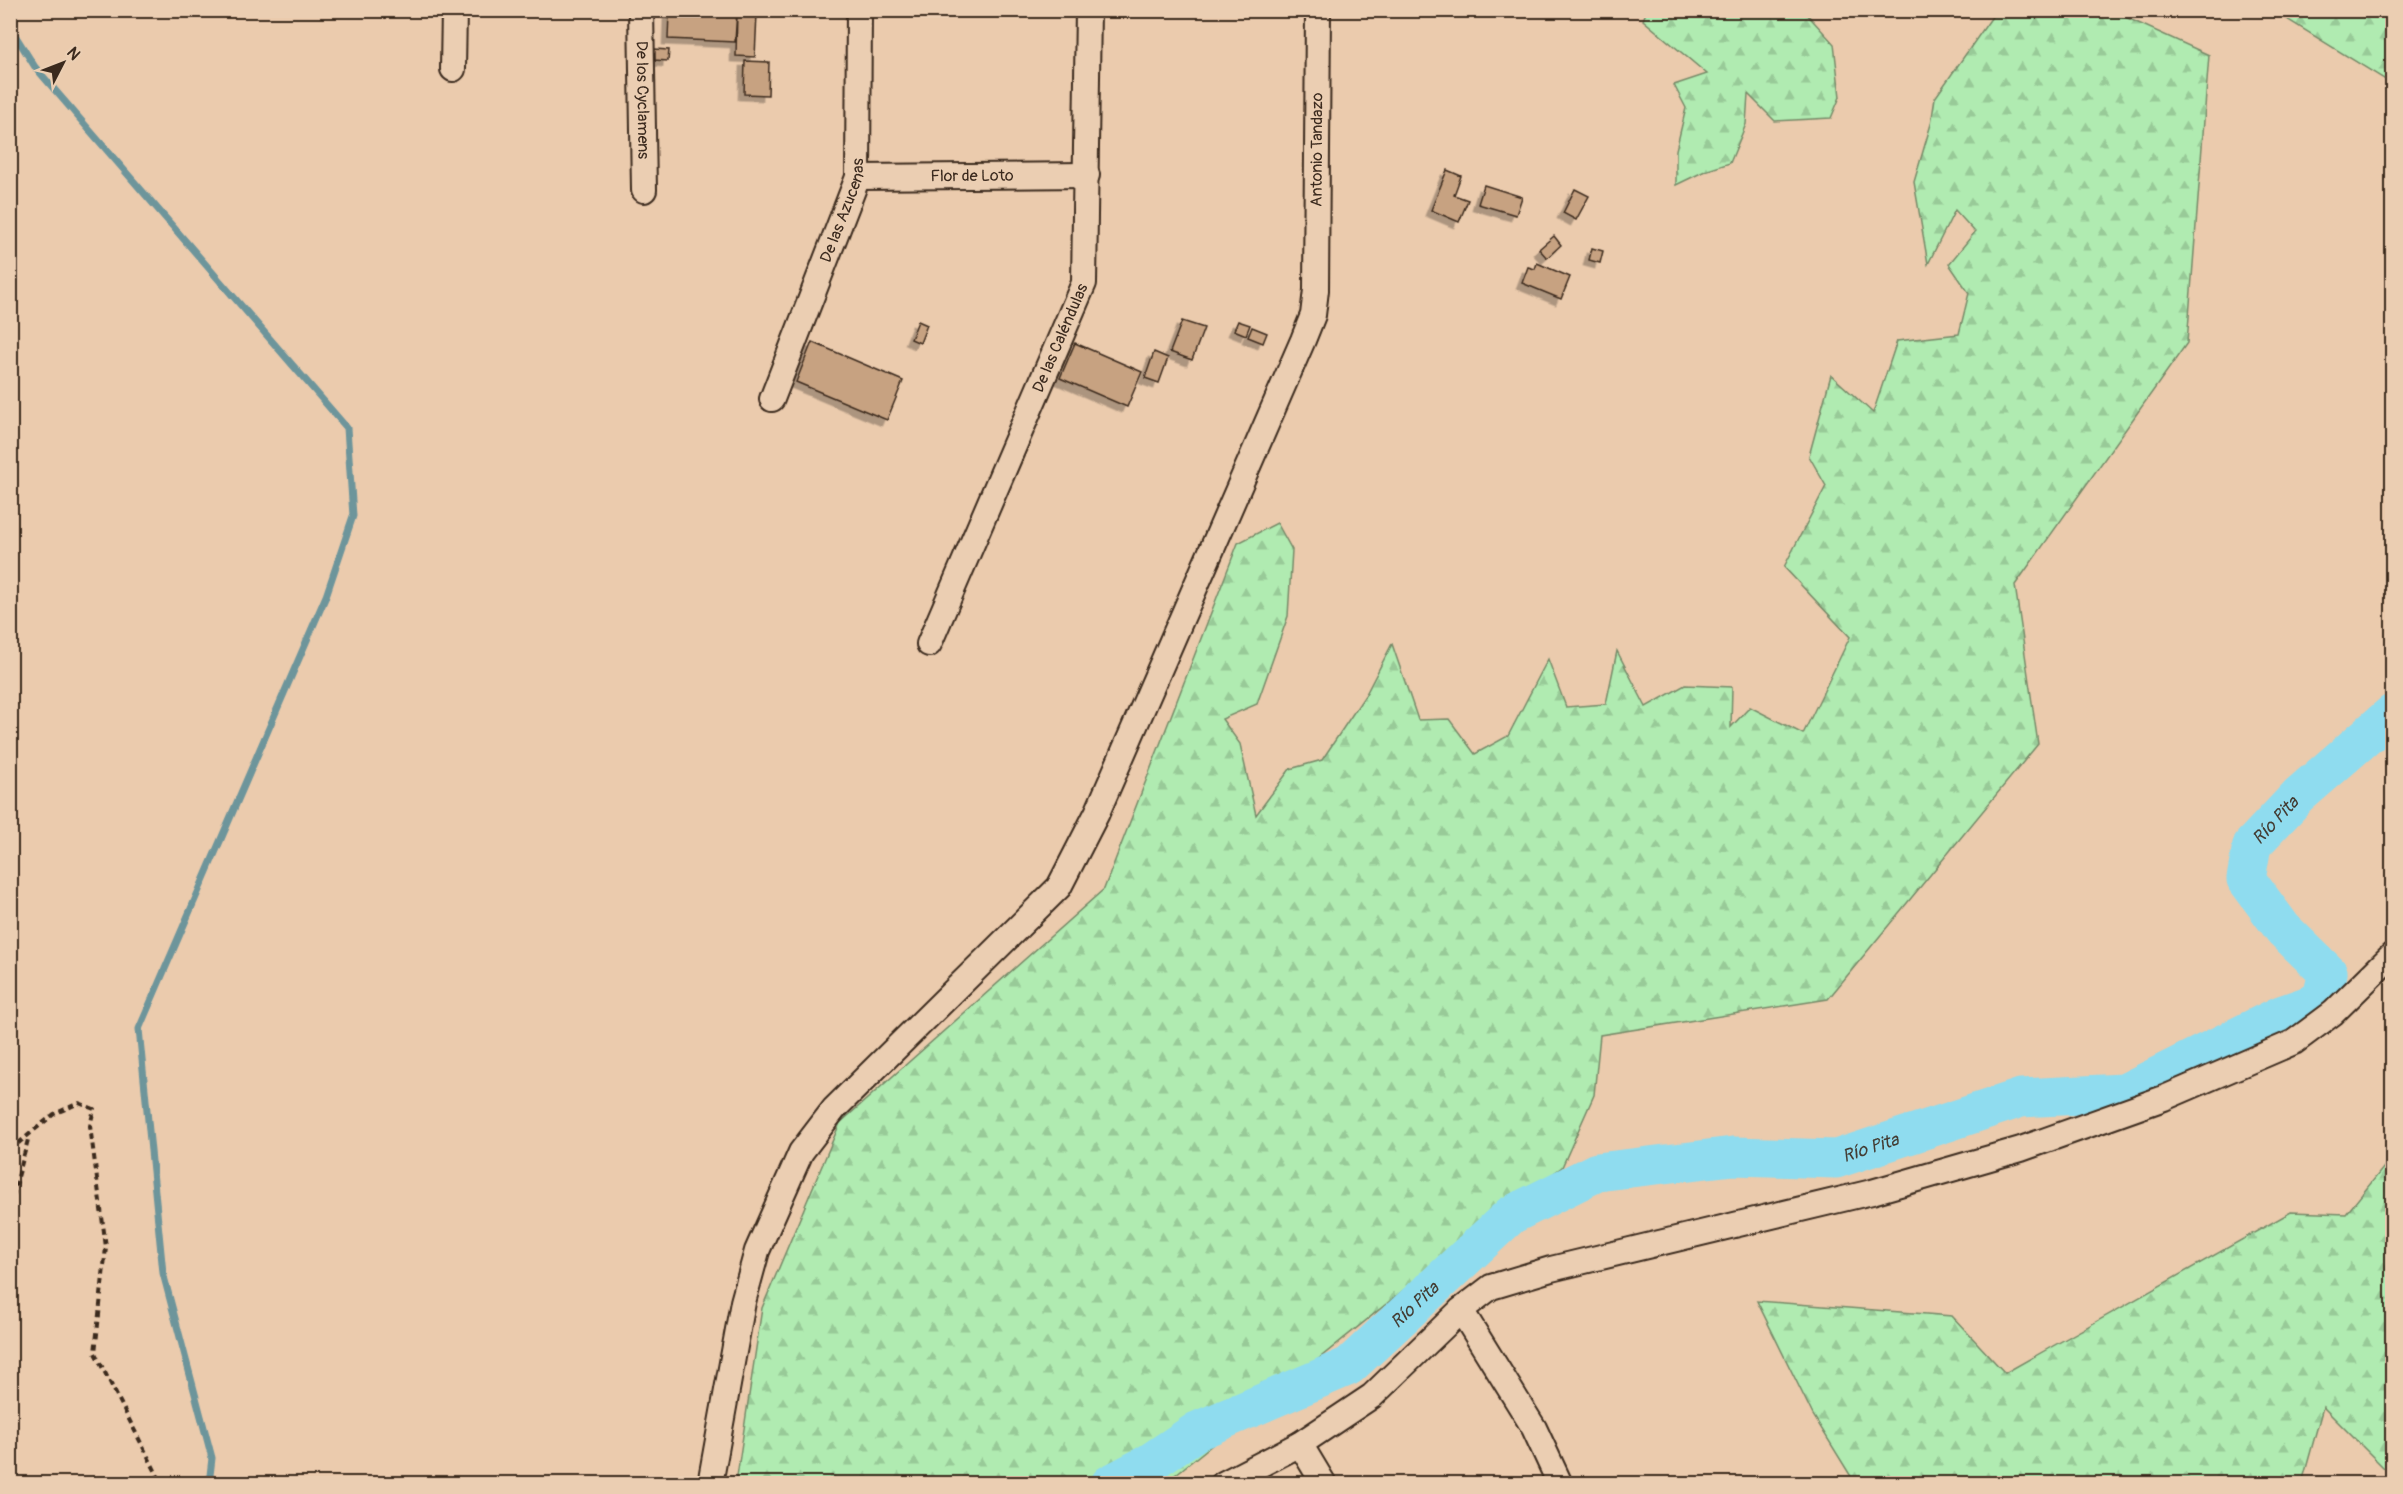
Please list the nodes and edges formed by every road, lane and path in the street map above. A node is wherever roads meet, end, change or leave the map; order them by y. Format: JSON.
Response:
{"nodes":[{"id":1,"x":454,"y":10,"type":"edge"},
{"id":2,"x":641,"y":10,"type":"edge"},
{"id":3,"x":859,"y":10,"type":"edge"},
{"id":4,"x":1088,"y":10,"type":"edge"},
{"id":5,"x":1318,"y":10,"type":"edge"},
{"id":6,"x":453,"y":69,"type":"dead end"},
{"id":7,"x":1087,"y":175,"type":"junction"},
{"id":8,"x":858,"y":177,"type":"junction"},
{"id":9,"x":644,"y":190,"type":"dead end"},
{"id":10,"x":772,"y":399,"type":"dead end"},
{"id":11,"x":929,"y":644,"type":"dead end"},
{"id":12,"x":2392,"y":955,"type":"edge"},
{"id":13,"x":29,"y":1135,"type":"junction"},
{"id":14,"x":10,"y":1150,"type":"edge"},
{"id":15,"x":10,"y":1207,"type":"edge"},
{"id":16,"x":1461,"y":1311,"type":"junction"},
{"id":17,"x":1300,"y":1444,"type":"junction"},
{"id":18,"x":162,"y":1484,"type":"edge"},
{"id":19,"x":710,"y":1484,"type":"edge"},
{"id":20,"x":1223,"y":1484,"type":"edge"},
{"id":21,"x":1324,"y":1484,"type":"edge"},
{"id":22,"x":1560,"y":1484,"type":"edge"}],
"edges":[{"from":1,"to":6,"type":"street"},
{"from":2,"to":9,"type":"street","name":"De los Cyclamens"},
{"from":3,"to":8,"type":"street","name":"De las Azucenas"},
{"from":4,"to":7,"type":"street","name":"De las Caléndulas"},
{"from":5,"to":19,"type":"street","name":"Antonio Tandazo"},
{"from":7,"to":8,"type":"street","name":"Flor de Loto"},
{"from":7,"to":11,"type":"street","name":"De las Caléndulas"},
{"from":8,"to":10,"type":"street","name":"De las Azucenas"},
{"from":12,"to":16,"type":"street"},
{"from":13,"to":14,"type":"path"},
{"from":13,"to":15,"type":"path"},
{"from":13,"to":18,"type":"path"},
{"from":16,"to":17,"type":"street"},
{"from":16,"to":22,"type":"street"},
{"from":17,"to":20,"type":"street"},
{"from":17,"to":21,"type":"street"}]}
